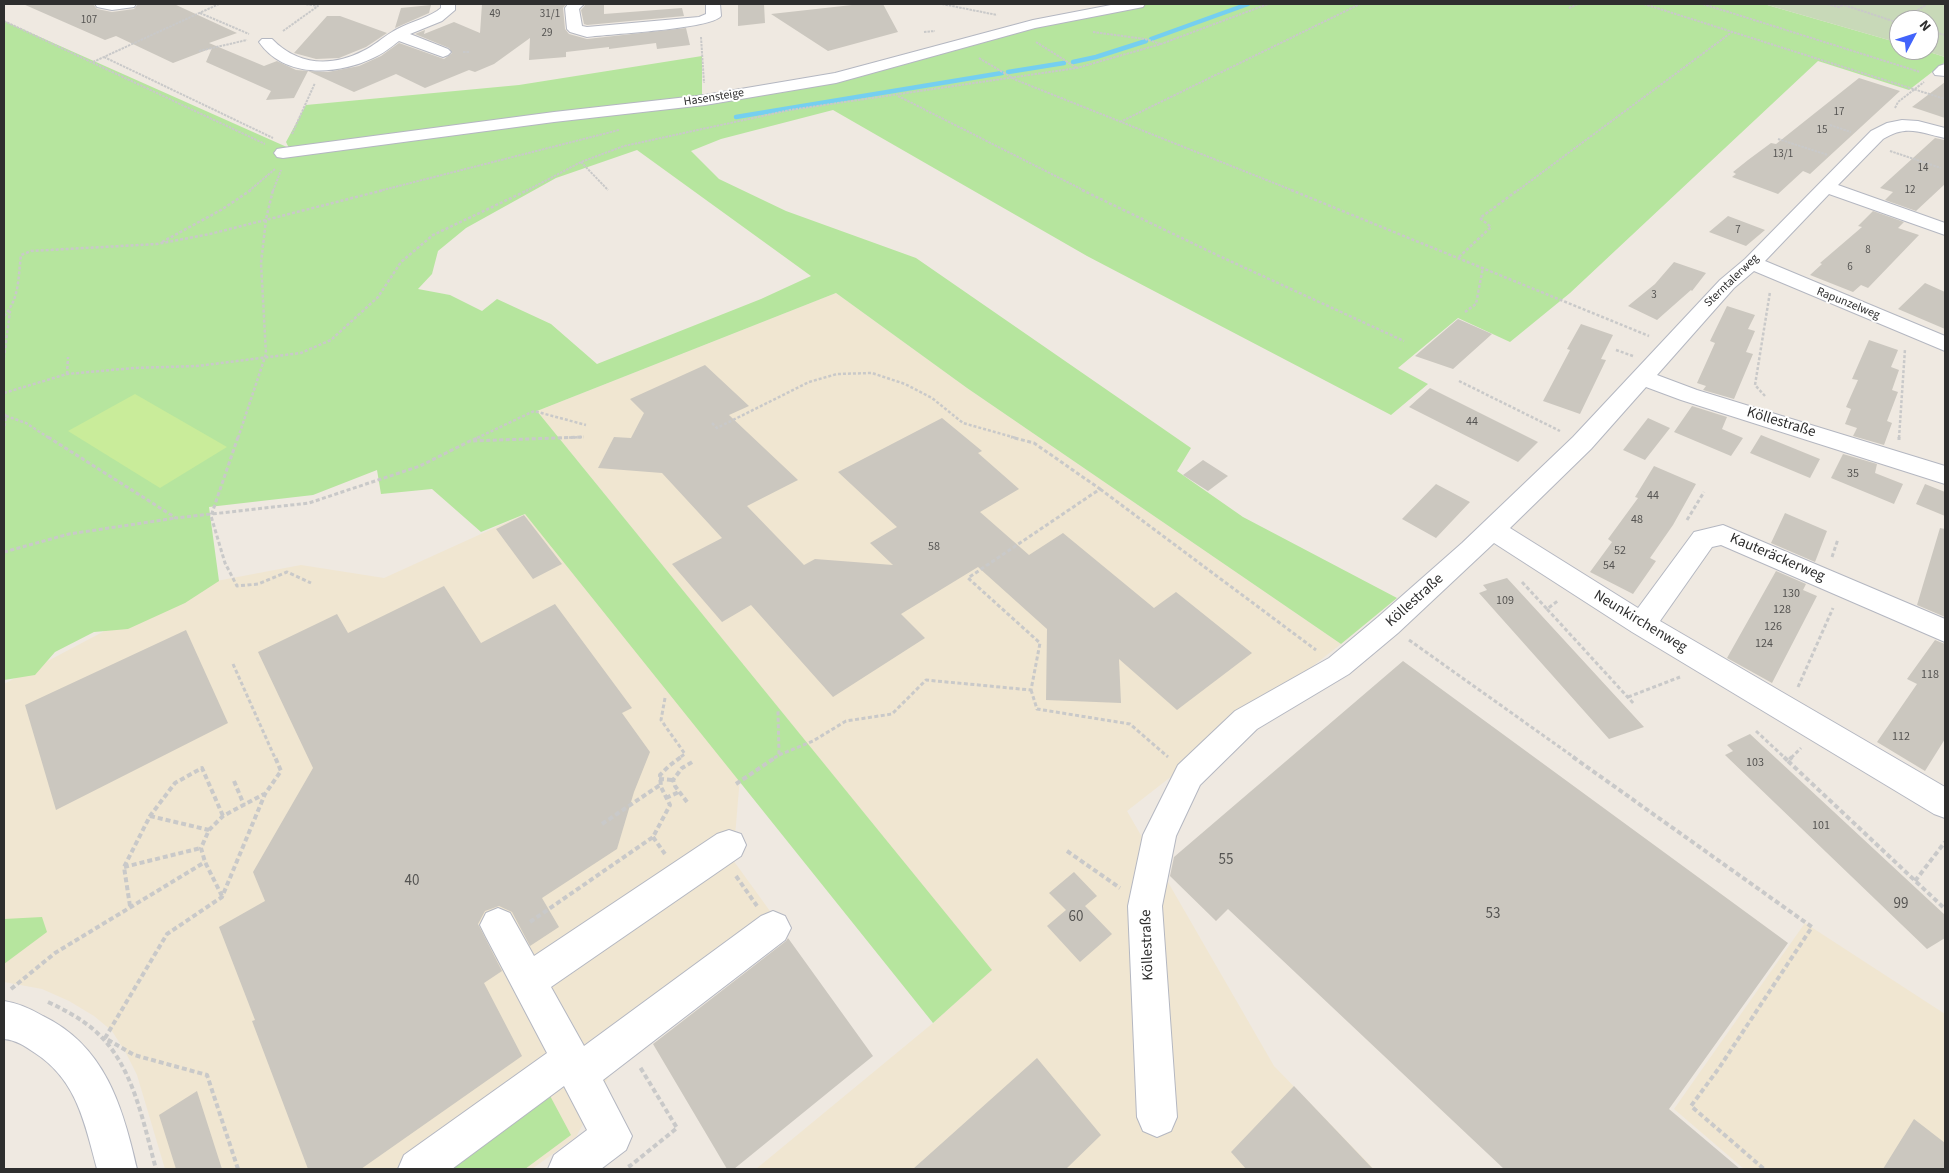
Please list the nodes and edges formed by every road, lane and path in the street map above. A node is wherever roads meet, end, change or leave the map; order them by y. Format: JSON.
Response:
{"nodes":[{"id":1,"x":102,"y":4,"type":"edge"},
{"id":2,"x":129,"y":4,"type":"edge"},
{"id":3,"x":219,"y":4,"type":"edge"},
{"id":4,"x":305,"y":4,"type":"edge"},
{"id":5,"x":448,"y":4,"type":"edge"},
{"id":6,"x":577,"y":4,"type":"edge"},
{"id":7,"x":713,"y":4,"type":"edge"},
{"id":8,"x":942,"y":4,"type":"edge"},
{"id":9,"x":1138,"y":4,"type":"edge"},
{"id":10,"x":1268,"y":4,"type":"edge"},
{"id":11,"x":1360,"y":4,"type":"edge"},
{"id":12,"x":1578,"y":4,"type":"edge"},
{"id":13,"x":1644,"y":4,"type":"edge"},
{"id":14,"x":1703,"y":4,"type":"edge"},
{"id":15,"x":1827,"y":4,"type":"edge"},
{"id":16,"x":1842,"y":4,"type":"edge"},
{"id":17,"x":1569,"y":8,"type":"dead end"},
{"id":18,"x":200,"y":13,"type":"junction"},
{"id":19,"x":1058,"y":18,"type":"junction"},
{"id":20,"x":1889,"y":20,"type":"edge"},
{"id":21,"x":4,"y":21,"type":"edge"},
{"id":22,"x":701,"y":21,"type":"junction"},
{"id":23,"x":1033,"y":24,"type":"junction"},
{"id":24,"x":1016,"y":28,"type":"junction"},
{"id":25,"x":1732,"y":32,"type":"junction"},
{"id":26,"x":398,"y":35,"type":"junction"},
{"id":27,"x":262,"y":40,"type":"junction"},
{"id":28,"x":1161,"y":44,"type":"junction"},
{"id":29,"x":954,"y":45,"type":"junction"},
{"id":30,"x":199,"y":51,"type":"dead end"},
{"id":31,"x":443,"y":52,"type":"dead end"},
{"id":32,"x":104,"y":57,"type":"junction"},
{"id":33,"x":92,"y":62,"type":"junction"},
{"id":34,"x":1077,"y":68,"type":"junction"},
{"id":35,"x":1941,"y":73,"type":"edge"},
{"id":36,"x":1012,"y":78,"type":"junction"},
{"id":37,"x":1916,"y":90,"type":"junction"},
{"id":38,"x":897,"y":95,"type":"junction"},
{"id":39,"x":1945,"y":99,"type":"edge"},
{"id":40,"x":705,"y":100,"type":"junction"},
{"id":41,"x":306,"y":102,"type":"dead end"},
{"id":42,"x":1119,"y":122,"type":"junction"},
{"id":43,"x":1895,"y":125,"type":"junction"},
{"id":44,"x":624,"y":128,"type":"dead end"},
{"id":45,"x":1945,"y":133,"type":"edge"},
{"id":46,"x":1778,"y":139,"type":"dead end"},
{"id":47,"x":1868,"y":144,"type":"junction"},
{"id":48,"x":284,"y":156,"type":"junction"},
{"id":49,"x":581,"y":162,"type":"junction"},
{"id":50,"x":1850,"y":162,"type":"junction"},
{"id":51,"x":1941,"y":168,"type":"dead end"},
{"id":52,"x":1826,"y":187,"type":"junction"},
{"id":53,"x":608,"y":190,"type":"dead end"},
{"id":54,"x":266,"y":219,"type":"junction"},
{"id":55,"x":1945,"y":229,"type":"edge"},
{"id":56,"x":157,"y":244,"type":"junction"},
{"id":57,"x":1459,"y":257,"type":"junction"},
{"id":58,"x":1752,"y":262,"type":"junction"},
{"id":59,"x":1484,"y":267,"type":"junction"},
{"id":60,"x":1778,"y":288,"type":"dead end"},
{"id":61,"x":10,"y":310,"type":"junction"},
{"id":62,"x":1465,"y":312,"type":"dead end"},
{"id":63,"x":4,"y":316,"type":"edge"},
{"id":64,"x":1915,"y":332,"type":"junction"},
{"id":65,"x":1404,"y":341,"type":"dead end"},
{"id":66,"x":1945,"y":344,"type":"edge"},
{"id":67,"x":1671,"y":346,"type":"junction"},
{"id":68,"x":68,"y":357,"type":"dead end"},
{"id":69,"x":4,"y":358,"type":"edge"},
{"id":70,"x":265,"y":359,"type":"junction"},
{"id":71,"x":67,"y":374,"type":"junction"},
{"id":72,"x":1642,"y":378,"type":"junction"},
{"id":73,"x":1459,"y":381,"type":"dead end"},
{"id":74,"x":4,"y":393,"type":"edge"},
{"id":75,"x":5,"y":415,"type":"edge"},
{"id":76,"x":712,"y":423,"type":"dead end"},
{"id":77,"x":586,"y":425,"type":"dead end"},
{"id":78,"x":1794,"y":427,"type":"junction"},
{"id":79,"x":4,"y":430,"type":"edge"},
{"id":80,"x":584,"y":437,"type":"dead end"},
{"id":81,"x":470,"y":441,"type":"junction"},
{"id":82,"x":1582,"y":443,"type":"junction"},
{"id":83,"x":1899,"y":444,"type":"dead end"},
{"id":84,"x":1945,"y":475,"type":"edge"},
{"id":85,"x":1100,"y":489,"type":"junction"},
{"id":86,"x":211,"y":516,"type":"junction"},
{"id":87,"x":176,"y":518,"type":"junction"},
{"id":88,"x":1493,"y":530,"type":"junction"},
{"id":89,"x":4,"y":552,"type":"edge"},
{"id":90,"x":311,"y":583,"type":"dead end"},
{"id":91,"x":1843,"y":587,"type":"junction"},
{"id":92,"x":1546,"y":609,"type":"dead end"},
{"id":93,"x":1642,"y":624,"type":"junction"},
{"id":94,"x":1388,"y":625,"type":"junction"},
{"id":95,"x":1945,"y":631,"type":"edge"},
{"id":96,"x":233,"y":664,"type":"dead end"},
{"id":97,"x":1711,"y":665,"type":"junction"},
{"id":98,"x":1339,"y":666,"type":"junction"},
{"id":99,"x":1031,"y":690,"type":"junction"},
{"id":100,"x":1628,"y":697,"type":"junction"},
{"id":101,"x":665,"y":698,"type":"dead end"},
{"id":102,"x":1634,"y":704,"type":"dead end"},
{"id":103,"x":778,"y":711,"type":"dead end"},
{"id":104,"x":1788,"y":711,"type":"junction"},
{"id":105,"x":1820,"y":730,"type":"junction"},
{"id":106,"x":1756,"y":731,"type":"dead end"},
{"id":107,"x":779,"y":755,"type":"junction"},
{"id":108,"x":694,"y":761,"type":"dead end"},
{"id":109,"x":1788,"y":761,"type":"junction"},
{"id":110,"x":670,"y":764,"type":"junction"},
{"id":111,"x":682,"y":768,"type":"junction"},
{"id":112,"x":1189,"y":775,"type":"junction"},
{"id":113,"x":659,"y":779,"type":"junction"},
{"id":114,"x":673,"y":780,"type":"junction"},
{"id":115,"x":234,"y":781,"type":"dead end"},
{"id":116,"x":736,"y":784,"type":"dead end"},
{"id":117,"x":660,"y":785,"type":"junction"},
{"id":118,"x":679,"y":792,"type":"junction"},
{"id":119,"x":265,"y":794,"type":"junction"},
{"id":120,"x":666,"y":798,"type":"junction"},
{"id":121,"x":687,"y":802,"type":"dead end"},
{"id":122,"x":1945,"y":804,"type":"edge"},
{"id":123,"x":244,"y":805,"type":"junction"},
{"id":124,"x":150,"y":816,"type":"junction"},
{"id":125,"x":223,"y":816,"type":"junction"},
{"id":126,"x":602,"y":824,"type":"dead end"},
{"id":127,"x":210,"y":830,"type":"junction"},
{"id":128,"x":653,"y":837,"type":"junction"},
{"id":129,"x":1945,"y":842,"type":"edge"},
{"id":130,"x":729,"y":845,"type":"dead end"},
{"id":131,"x":201,"y":848,"type":"junction"},
{"id":132,"x":1067,"y":851,"type":"dead end"},
{"id":133,"x":669,"y":860,"type":"dead end"},
{"id":134,"x":204,"y":862,"type":"junction"},
{"id":135,"x":124,"y":867,"type":"junction"},
{"id":136,"x":1915,"y":881,"type":"junction"},
{"id":137,"x":222,"y":897,"type":"junction"},
{"id":138,"x":130,"y":906,"type":"junction"},
{"id":139,"x":1145,"y":906,"type":"junction"},
{"id":140,"x":1943,"y":907,"type":"dead end"},
{"id":141,"x":773,"y":928,"type":"dead end"},
{"id":142,"x":502,"y":932,"type":"joint"},
{"id":143,"x":528,"y":981,"type":"junction"},
{"id":144,"x":6,"y":1006,"type":"edge"},
{"id":145,"x":624,"y":1041,"type":"junction"},
{"id":146,"x":574,"y":1066,"type":"junction"},
{"id":147,"x":1156,"y":1117,"type":"dead end"},
{"id":148,"x":676,"y":1128,"type":"dead end"},
{"id":149,"x":116,"y":1169,"type":"edge"},
{"id":150,"x":238,"y":1169,"type":"edge"},
{"id":151,"x":418,"y":1169,"type":"edge"},
{"id":152,"x":568,"y":1169,"type":"edge"},
{"id":153,"x":1764,"y":1169,"type":"edge"}],
"edges":[{"from":1,"to":2,"type":"street"},
{"from":3,"to":18,"type":"path"},
{"from":4,"to":27,"type":"path"},
{"from":5,"to":26,"type":"street"},
{"from":6,"to":22,"type":"street"},
{"from":7,"to":22,"type":"street"},
{"from":8,"to":23,"type":"path"},
{"from":9,"to":19,"type":"street","name":"Hasensteige"},
{"from":10,"to":28,"type":"path"},
{"from":11,"to":42,"type":"path"},
{"from":12,"to":17,"type":"path"},
{"from":13,"to":25,"type":"path"},
{"from":14,"to":35,"type":"path"},
{"from":15,"to":16,"type":"path"},
{"from":16,"to":20,"type":"path"},
{"from":18,"to":27,"type":"path"},
{"from":18,"to":32,"type":"path"},
{"from":19,"to":23,"type":"street","name":"Hasensteige"},
{"from":19,"to":28,"type":"path"},
{"from":21,"to":33,"type":"path"},
{"from":22,"to":40,"type":"path"},
{"from":23,"to":24,"type":"street","name":"Hasensteige"},
{"from":24,"to":29,"type":"street","name":"Hasensteige"},
{"from":24,"to":34,"type":"path"},
{"from":25,"to":37,"type":"path"},
{"from":25,"to":57,"type":"path"},
{"from":26,"to":27,"type":"street"},
{"from":26,"to":31,"type":"street"},
{"from":27,"to":30,"type":"path"},
{"from":28,"to":34,"type":"path"},
{"from":29,"to":36,"type":"path"},
{"from":29,"to":40,"type":"street","name":"Hasensteige"},
{"from":32,"to":33,"type":"path"},
{"from":32,"to":48,"type":"path"},
{"from":33,"to":48,"type":"path"},
{"from":34,"to":36,"type":"path"},
{"from":35,"to":37,"type":"path"},
{"from":36,"to":38,"type":"path"},
{"from":36,"to":42,"type":"path"},
{"from":37,"to":39,"type":"path"},
{"from":37,"to":43,"type":"path"},
{"from":38,"to":49,"type":"path"},
{"from":38,"to":65,"type":"path"},
{"from":40,"to":48,"type":"street","name":"Hasensteige"},
{"from":41,"to":48,"type":"path"},
{"from":42,"to":57,"type":"path"},
{"from":43,"to":45,"type":"street"},
{"from":43,"to":47,"type":"street","name":"Sterntalerweg"},
{"from":44,"to":54,"type":"path"},
{"from":46,"to":50,"type":"path"},
{"from":47,"to":50,"type":"street","name":"Sterntalerweg"},
{"from":47,"to":51,"type":"path"},
{"from":48,"to":54,"type":"path"},
{"from":48,"to":56,"type":"path"},
{"from":49,"to":53,"type":"path"},
{"from":49,"to":70,"type":"path"},
{"from":50,"to":52,"type":"street","name":"Sterntalerweg"},
{"from":52,"to":55,"type":"street"},
{"from":52,"to":58,"type":"street","name":"Sterntalerweg"},
{"from":54,"to":56,"type":"path"},
{"from":54,"to":70,"type":"path"},
{"from":56,"to":61,"type":"path"},
{"from":57,"to":59,"type":"path"},
{"from":58,"to":64,"type":"street","name":"Rapunzelweg"},
{"from":58,"to":67,"type":"street","name":"Sterntalerweg"},
{"from":59,"to":62,"type":"path"},
{"from":59,"to":67,"type":"path"},
{"from":60,"to":78,"type":"path"},
{"from":61,"to":63,"type":"path"},
{"from":61,"to":69,"type":"path"},
{"from":64,"to":66,"type":"street","name":"Rapunzelweg"},
{"from":64,"to":83,"type":"path"},
{"from":67,"to":72,"type":"street","name":"Sterntalerweg"},
{"from":68,"to":71,"type":"path"},
{"from":70,"to":71,"type":"path"},
{"from":70,"to":86,"type":"path"},
{"from":71,"to":74,"type":"path"},
{"from":72,"to":78,"type":"street","name":"Köllestraße"},
{"from":72,"to":82,"type":"street","name":"Köllestraße"},
{"from":73,"to":82,"type":"path"},
{"from":75,"to":79,"type":"path"},
{"from":75,"to":87,"type":"path"},
{"from":76,"to":85,"type":"path"},
{"from":77,"to":81,"type":"path"},
{"from":78,"to":84,"type":"street","name":"Köllestraße"},
{"from":80,"to":81,"type":"path"},
{"from":81,"to":86,"type":"path"},
{"from":82,"to":88,"type":"street","name":"Köllestraße"},
{"from":85,"to":98,"type":"path"},
{"from":85,"to":99,"type":"path"},
{"from":86,"to":87,"type":"path"},
{"from":86,"to":90,"type":"path"},
{"from":87,"to":89,"type":"path"},
{"from":88,"to":93,"type":"street","name":"Neunkirchenweg"},
{"from":88,"to":94,"type":"street","name":"Köllestraße"},
{"from":91,"to":93,"type":"street","name":"Kauteräckerweg"},
{"from":91,"to":95,"type":"street","name":"Kauteräckerweg"},
{"from":91,"to":104,"type":"path"},
{"from":92,"to":100,"type":"path"},
{"from":93,"to":97,"type":"street","name":"Neunkirchenweg"},
{"from":94,"to":98,"type":"street","name":"Köllestraße"},
{"from":94,"to":153,"type":"path"},
{"from":96,"to":119,"type":"path"},
{"from":97,"to":100,"type":"path"},
{"from":97,"to":104,"type":"street","name":"Neunkirchenweg"},
{"from":98,"to":112,"type":"street","name":"Köllestraße"},
{"from":99,"to":107,"type":"path"},
{"from":99,"to":112,"type":"path"},
{"from":100,"to":102,"type":"path"},
{"from":101,"to":110,"type":"path"},
{"from":103,"to":107,"type":"path"},
{"from":104,"to":105,"type":"street","name":"Neunkirchenweg"},
{"from":105,"to":109,"type":"path"},
{"from":105,"to":122,"type":"street","name":"Neunkirchenweg"},
{"from":106,"to":109,"type":"path"},
{"from":107,"to":116,"type":"path"},
{"from":108,"to":111,"type":"path"},
{"from":109,"to":136,"type":"path"},
{"from":110,"to":111,"type":"path"},
{"from":110,"to":113,"type":"path"},
{"from":111,"to":114,"type":"path"},
{"from":112,"to":139,"type":"street","name":"Köllestraße"},
{"from":113,"to":114,"type":"path"},
{"from":113,"to":117,"type":"path"},
{"from":114,"to":118,"type":"path"},
{"from":115,"to":123,"type":"path"},
{"from":117,"to":120,"type":"path"},
{"from":117,"to":126,"type":"path"},
{"from":118,"to":120,"type":"path"},
{"from":118,"to":121,"type":"path"},
{"from":119,"to":123,"type":"path"},
{"from":119,"to":137,"type":"path"},
{"from":120,"to":128,"type":"path"},
{"from":123,"to":125,"type":"path"},
{"from":124,"to":125,"type":"path"},
{"from":124,"to":127,"type":"path"},
{"from":124,"to":135,"type":"path"},
{"from":125,"to":127,"type":"path"},
{"from":127,"to":131,"type":"path"},
{"from":128,"to":133,"type":"path"},
{"from":128,"to":142,"type":"path"},
{"from":129,"to":136,"type":"path"},
{"from":130,"to":143,"type":"street"},
{"from":131,"to":134,"type":"path"},
{"from":131,"to":135,"type":"path"},
{"from":132,"to":139,"type":"path"},
{"from":134,"to":137,"type":"path"},
{"from":134,"to":138,"type":"path"},
{"from":135,"to":138,"type":"path"},
{"from":136,"to":140,"type":"path"},
{"from":137,"to":150,"type":"path"},
{"from":138,"to":144,"type":"path"},
{"from":139,"to":147,"type":"street","name":"Köllestraße"},
{"from":141,"to":145,"type":"street"},
{"from":142,"to":143,"type":"street"},
{"from":143,"to":146,"type":"street"},
{"from":144,"to":149,"type":"street"},
{"from":145,"to":146,"type":"street"},
{"from":145,"to":148,"type":"path"},
{"from":146,"to":151,"type":"street"},
{"from":146,"to":152,"type":"street"}]}
